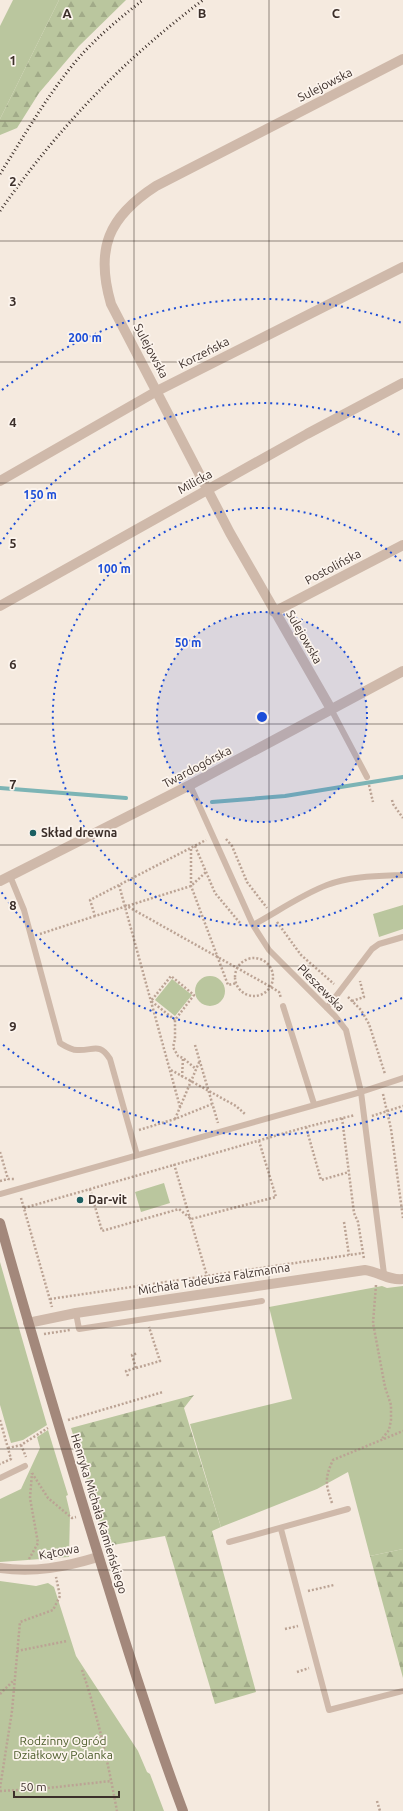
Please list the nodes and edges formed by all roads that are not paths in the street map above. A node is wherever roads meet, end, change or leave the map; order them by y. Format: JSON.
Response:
{"nodes":[{"id":1,"x":403,"y":59,"type":"edge"},
{"id":2,"x":403,"y":267,"type":"edge"},
{"id":3,"x":403,"y":383,"type":"edge"},
{"id":4,"x":157,"y":391,"type":"junction"},
{"id":5,"x":0,"y":481,"type":"edge"},
{"id":6,"x":207,"y":490,"type":"junction"},
{"id":7,"x":403,"y":545,"type":"edge"},
{"id":8,"x":0,"y":606,"type":"edge"},
{"id":9,"x":274,"y":612,"type":"junction"},
{"id":10,"x":403,"y":671,"type":"edge"},
{"id":11,"x":331,"y":709,"type":"junction"},
{"id":12,"x":367,"y":777,"type":"dead end"},
{"id":13,"x":190,"y":786,"type":"junction"},
{"id":14,"x":403,"y":875,"type":"edge"},
{"id":15,"x":10,"y":876,"type":"junction"},
{"id":16,"x":0,"y":881,"type":"edge"},
{"id":17,"x":253,"y":925,"type":"junction"},
{"id":18,"x":403,"y":937,"type":"edge"},
{"id":19,"x":283,"y":1006,"type":"road end"},
{"id":20,"x":327,"y":1008,"type":"junction"},
{"id":21,"x":403,"y":1078,"type":"edge"},
{"id":22,"x":361,"y":1092,"type":"junction"},
{"id":23,"x":314,"y":1104,"type":"junction"},
{"id":24,"x":137,"y":1155,"type":"junction"},
{"id":25,"x":0,"y":1194,"type":"edge"},
{"id":26,"x":0,"y":1222,"type":"edge"},
{"id":27,"x":384,"y":1274,"type":"junction"},
{"id":28,"x":403,"y":1279,"type":"edge"},
{"id":29,"x":262,"y":1301,"type":"dead end"},
{"id":30,"x":76,"y":1313,"type":"junction"},
{"id":31,"x":28,"y":1323,"type":"junction"},
{"id":32,"x":27,"y":1464,"type":"road end"},
{"id":33,"x":0,"y":1478,"type":"edge"},
{"id":34,"x":348,"y":1509,"type":"dead end"},
{"id":35,"x":281,"y":1529,"type":"junction"},
{"id":36,"x":229,"y":1542,"type":"dead end"},
{"id":37,"x":98,"y":1557,"type":"junction"},
{"id":38,"x":0,"y":1568,"type":"edge"},
{"id":39,"x":403,"y":1691,"type":"edge"},
{"id":40,"x":184,"y":1811,"type":"edge"}],
"edges":[{"from":1,"to":4,"type":"street","name":"Sulejowska"},
{"from":2,"to":4,"type":"street","name":"Korzeńska"},
{"from":3,"to":6,"type":"street","name":"Milicka"},
{"from":4,"to":5,"type":"street","name":"Korzeńska"},
{"from":4,"to":6,"type":"street","name":"Sulejowska"},
{"from":6,"to":8,"type":"street","name":"Milicka"},
{"from":6,"to":9,"type":"street","name":"Sulejowska"},
{"from":7,"to":9,"type":"street","name":"Postolińska"},
{"from":9,"to":11,"type":"street","name":"Sulejowska"},
{"from":10,"to":11,"type":"street","name":"Twardogórska"},
{"from":11,"to":12,"type":"lane","name":"Sulejowska"},
{"from":11,"to":13,"type":"street","name":"Twardogórska"},
{"from":13,"to":15,"type":"street","name":"Twardogórska"},
{"from":13,"to":17,"type":"lane","name":"Pleszewska"},
{"from":14,"to":17,"type":"lane"},
{"from":15,"to":16,"type":"street","name":"Twardogórska"},
{"from":15,"to":24,"type":"lane"},
{"from":17,"to":20,"type":"lane","name":"Pleszewska"},
{"from":18,"to":20,"type":"lane"},
{"from":19,"to":23,"type":"lane"},
{"from":20,"to":22,"type":"lane","name":"Pleszewska"},
{"from":21,"to":22,"type":"lane"},
{"from":22,"to":23,"type":"lane"},
{"from":22,"to":27,"type":"lane","name":"Pleszewska"},
{"from":23,"to":24,"type":"lane"},
{"from":24,"to":25,"type":"lane"},
{"from":26,"to":31,"type":"street","name":"Henryka Michała Kamieńskiego"},
{"from":27,"to":28,"type":"street","name":"Michała Tadeusza Falzmanna"},
{"from":27,"to":30,"type":"street","name":"Michała Tadeusza Falzmanna"},
{"from":29,"to":30,"type":"lane"},
{"from":30,"to":31,"type":"street","name":"Michała Tadeusza Falzmanna"},
{"from":31,"to":37,"type":"street","name":"Henryka Michała Kamieńskiego"},
{"from":32,"to":33,"type":"lane"},
{"from":34,"to":35,"type":"lane"},
{"from":35,"to":36,"type":"lane"},
{"from":35,"to":39,"type":"lane"},
{"from":37,"to":38,"type":"street","name":"Kątowa"},
{"from":37,"to":40,"type":"street","name":"Henryka Michała Kamieńskiego"}]}
